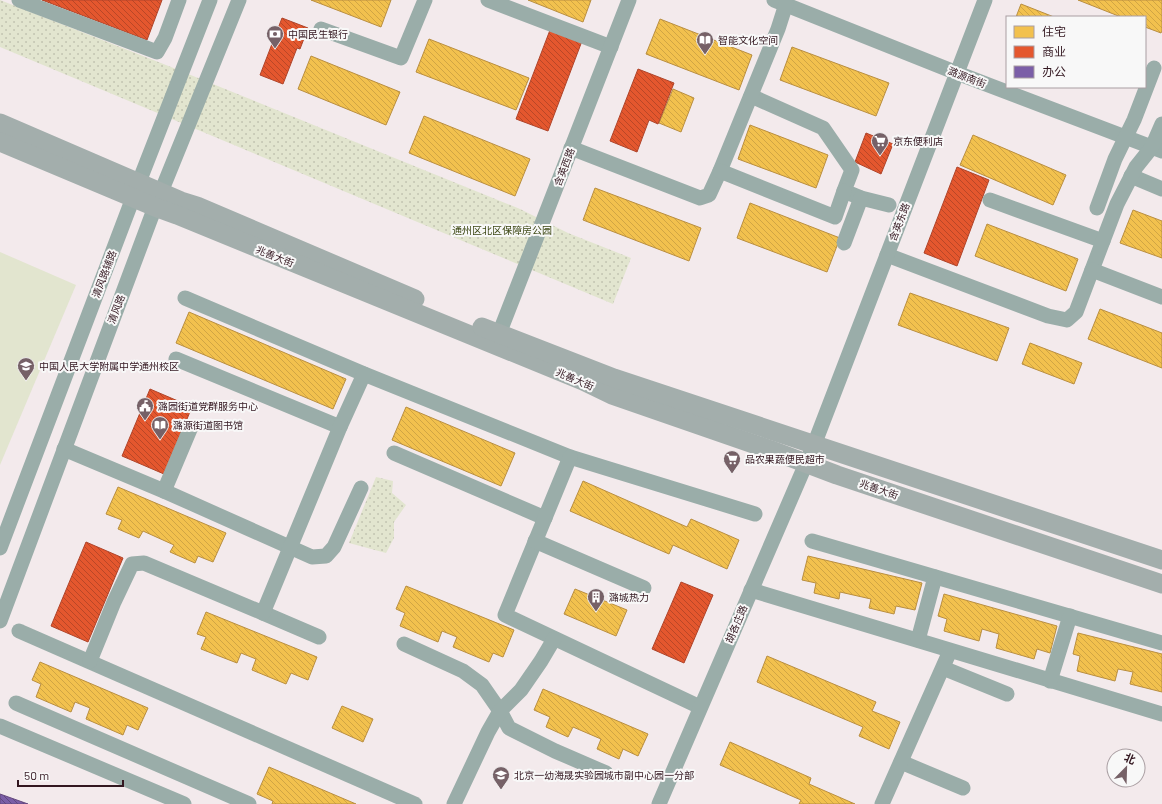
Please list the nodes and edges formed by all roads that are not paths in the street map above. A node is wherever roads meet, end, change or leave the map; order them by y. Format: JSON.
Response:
{"nodes":[{"id":1,"x":19,"y":0,"type":"edge"},
{"id":2,"x":179,"y":0,"type":"edge"},
{"id":3,"x":210,"y":0,"type":"edge"},
{"id":4,"x":239,"y":0,"type":"edge"},
{"id":5,"x":425,"y":0,"type":"edge"},
{"id":6,"x":488,"y":0,"type":"edge"},
{"id":7,"x":629,"y":0,"type":"edge"},
{"id":8,"x":985,"y":0,"type":"edge"},
{"id":9,"x":790,"y":3,"type":"edge"},
{"id":10,"x":321,"y":29,"type":"dead end"},
{"id":11,"x":611,"y":47,"type":"junction"},
{"id":12,"x":1154,"y":68,"type":"dead end"},
{"id":13,"x":957,"y":73,"type":"junction"},
{"id":14,"x":750,"y":96,"type":"junction"},
{"id":15,"x":0,"y":123,"type":"edge"},
{"id":16,"x":1162,"y":124,"type":"edge"},
{"id":17,"x":1125,"y":136,"type":"junction"},
{"id":18,"x":0,"y":142,"type":"edge"},
{"id":19,"x":572,"y":148,"type":"junction"},
{"id":20,"x":1157,"y":149,"type":"edge"},
{"id":21,"x":720,"y":172,"type":"junction"},
{"id":22,"x":1131,"y":176,"type":"junction"},
{"id":23,"x":1162,"y":189,"type":"edge"},
{"id":24,"x":136,"y":190,"type":"junction"},
{"id":25,"x":844,"y":191,"type":"junction"},
{"id":26,"x":861,"y":198,"type":"junction"},
{"id":27,"x":158,"y":200,"type":"junction"},
{"id":28,"x":990,"y":200,"type":"dead end"},
{"id":29,"x":889,"y":205,"type":"dead end"},
{"id":30,"x":1097,"y":208,"type":"dead end"},
{"id":31,"x":1103,"y":241,"type":"junction"},
{"id":32,"x":844,"y":243,"type":"dead end"},
{"id":33,"x":887,"y":255,"type":"junction"},
{"id":34,"x":1092,"y":270,"type":"junction"},
{"id":35,"x":1162,"y":297,"type":"edge"},
{"id":36,"x":186,"y":298,"type":"dead end"},
{"id":37,"x":499,"y":334,"type":"junction"},
{"id":38,"x":176,"y":359,"type":"dead end"},
{"id":39,"x":364,"y":374,"type":"junction"},
{"id":40,"x":191,"y":427,"type":"dead end"},
{"id":41,"x":340,"y":427,"type":"junction"},
{"id":42,"x":814,"y":444,"type":"junction"},
{"id":43,"x":64,"y":449,"type":"junction"},
{"id":44,"x":394,"y":453,"type":"dead end"},
{"id":45,"x":570,"y":457,"type":"junction"},
{"id":46,"x":805,"y":463,"type":"junction"},
{"id":47,"x":360,"y":488,"type":"dead end"},
{"id":48,"x":164,"y":491,"type":"junction"},
{"id":49,"x":755,"y":514,"type":"dead end"},
{"id":50,"x":544,"y":518,"type":"junction"},
{"id":51,"x":535,"y":541,"type":"junction"},
{"id":52,"x":812,"y":541,"type":"dead end"},
{"id":53,"x":290,"y":546,"type":"junction"},
{"id":54,"x":0,"y":548,"type":"edge"},
{"id":55,"x":1162,"y":560,"type":"edge"},
{"id":56,"x":936,"y":577,"type":"junction"},
{"id":57,"x":1162,"y":584,"type":"edge"},
{"id":58,"x":644,"y":588,"type":"dead end"},
{"id":59,"x":751,"y":590,"type":"junction"},
{"id":60,"x":263,"y":613,"type":"junction"},
{"id":61,"x":1070,"y":616,"type":"junction"},
{"id":62,"x":0,"y":621,"type":"edge"},
{"id":63,"x":18,"y":631,"type":"dead end"},
{"id":64,"x":319,"y":637,"type":"dead end"},
{"id":65,"x":554,"y":639,"type":"junction"},
{"id":66,"x":918,"y":640,"type":"junction"},
{"id":67,"x":1162,"y":643,"type":"edge"},
{"id":68,"x":404,"y":644,"type":"dead end"},
{"id":69,"x":950,"y":651,"type":"junction"},
{"id":70,"x":90,"y":661,"type":"junction"},
{"id":71,"x":943,"y":668,"type":"junction"},
{"id":72,"x":1050,"y":681,"type":"junction"},
{"id":73,"x":1007,"y":694,"type":"dead end"},
{"id":74,"x":16,"y":703,"type":"dead end"},
{"id":75,"x":700,"y":708,"type":"junction"},
{"id":76,"x":500,"y":711,"type":"junction"},
{"id":77,"x":1162,"y":714,"type":"edge"},
{"id":78,"x":0,"y":726,"type":"edge"},
{"id":79,"x":901,"y":762,"type":"junction"},
{"id":80,"x":606,"y":773,"type":"dead end"},
{"id":81,"x":963,"y":788,"type":"dead end"},
{"id":82,"x":184,"y":804,"type":"edge"},
{"id":83,"x":249,"y":804,"type":"edge"},
{"id":84,"x":415,"y":804,"type":"edge"},
{"id":85,"x":454,"y":804,"type":"edge"},
{"id":86,"x":659,"y":804,"type":"edge"},
{"id":87,"x":882,"y":804,"type":"edge"}],
"edges":[{"from":1,"to":2,"type":"street"},
{"from":3,"to":24,"type":"street","name":"清风路辅路"},
{"from":4,"to":27,"type":"street","name":"清风路"},
{"from":5,"to":10,"type":"street"},
{"from":6,"to":11,"type":"street"},
{"from":7,"to":11,"type":"street","name":"含英西路"},
{"from":8,"to":13,"type":"street","name":"含英东路"},
{"from":9,"to":13,"type":"street","name":"潞源南街"},
{"from":9,"to":14,"type":"street"},
{"from":11,"to":19,"type":"street","name":"含英西路"},
{"from":12,"to":17,"type":"street"},
{"from":13,"to":17,"type":"street","name":"潞源南街"},
{"from":13,"to":33,"type":"street","name":"含英东路"},
{"from":14,"to":21,"type":"street"},
{"from":14,"to":25,"type":"street"},
{"from":15,"to":24,"type":"main road","name":"兆善大街"},
{"from":16,"to":20,"type":"street"},
{"from":17,"to":20,"type":"street","name":"潞源南街"},
{"from":17,"to":30,"type":"street"},
{"from":18,"to":24,"type":"main road","name":"兆善大街"},
{"from":19,"to":21,"type":"street"},
{"from":19,"to":37,"type":"street","name":"含英西路"},
{"from":20,"to":22,"type":"street"},
{"from":21,"to":25,"type":"street"},
{"from":22,"to":23,"type":"street"},
{"from":22,"to":31,"type":"street"},
{"from":24,"to":27,"type":"main road","name":"兆善大街"},
{"from":24,"to":54,"type":"street","name":"清风路辅路"},
{"from":25,"to":26,"type":"street"},
{"from":26,"to":29,"type":"street"},
{"from":26,"to":32,"type":"street"},
{"from":27,"to":37,"type":"main road","name":"兆善大街"},
{"from":27,"to":43,"type":"street","name":"清风路"},
{"from":27,"to":46,"type":"main road","name":"兆善大街"},
{"from":28,"to":31,"type":"street"},
{"from":31,"to":34,"type":"street"},
{"from":33,"to":34,"type":"street"},
{"from":33,"to":42,"type":"street","name":"含英东路"},
{"from":34,"to":35,"type":"street"},
{"from":36,"to":39,"type":"street"},
{"from":37,"to":42,"type":"main road","name":"兆善大街"},
{"from":38,"to":41,"type":"street"},
{"from":39,"to":41,"type":"street"},
{"from":39,"to":45,"type":"street"},
{"from":40,"to":48,"type":"street"},
{"from":41,"to":53,"type":"street"},
{"from":42,"to":46,"type":"street","name":"胡各庄路"},
{"from":42,"to":55,"type":"main road","name":"兆善大街"},
{"from":43,"to":48,"type":"street"},
{"from":43,"to":62,"type":"street","name":"清风路"},
{"from":44,"to":50,"type":"street"},
{"from":45,"to":49,"type":"street"},
{"from":45,"to":50,"type":"street"},
{"from":46,"to":57,"type":"main road","name":"兆善大街"},
{"from":46,"to":59,"type":"street","name":"胡各庄路"},
{"from":47,"to":53,"type":"street"},
{"from":48,"to":53,"type":"street"},
{"from":50,"to":51,"type":"street"},
{"from":51,"to":58,"type":"street"},
{"from":51,"to":65,"type":"street"},
{"from":52,"to":56,"type":"street"},
{"from":53,"to":60,"type":"street"},
{"from":56,"to":61,"type":"street"},
{"from":56,"to":66,"type":"street"},
{"from":59,"to":66,"type":"street"},
{"from":59,"to":75,"type":"street","name":"胡各庄路"},
{"from":60,"to":64,"type":"street"},
{"from":60,"to":70,"type":"street"},
{"from":61,"to":67,"type":"street"},
{"from":61,"to":72,"type":"street"},
{"from":63,"to":70,"type":"street"},
{"from":65,"to":75,"type":"street"},
{"from":65,"to":76,"type":"street"},
{"from":66,"to":69,"type":"street"},
{"from":68,"to":76,"type":"street"},
{"from":69,"to":71,"type":"street"},
{"from":69,"to":72,"type":"street"},
{"from":70,"to":84,"type":"street"},
{"from":71,"to":73,"type":"street"},
{"from":71,"to":79,"type":"street"},
{"from":72,"to":77,"type":"street"},
{"from":74,"to":83,"type":"street"},
{"from":75,"to":86,"type":"street","name":"胡各庄路"},
{"from":76,"to":80,"type":"street"},
{"from":76,"to":85,"type":"street"},
{"from":78,"to":82,"type":"street"},
{"from":79,"to":81,"type":"street"},
{"from":79,"to":87,"type":"street"}]}
